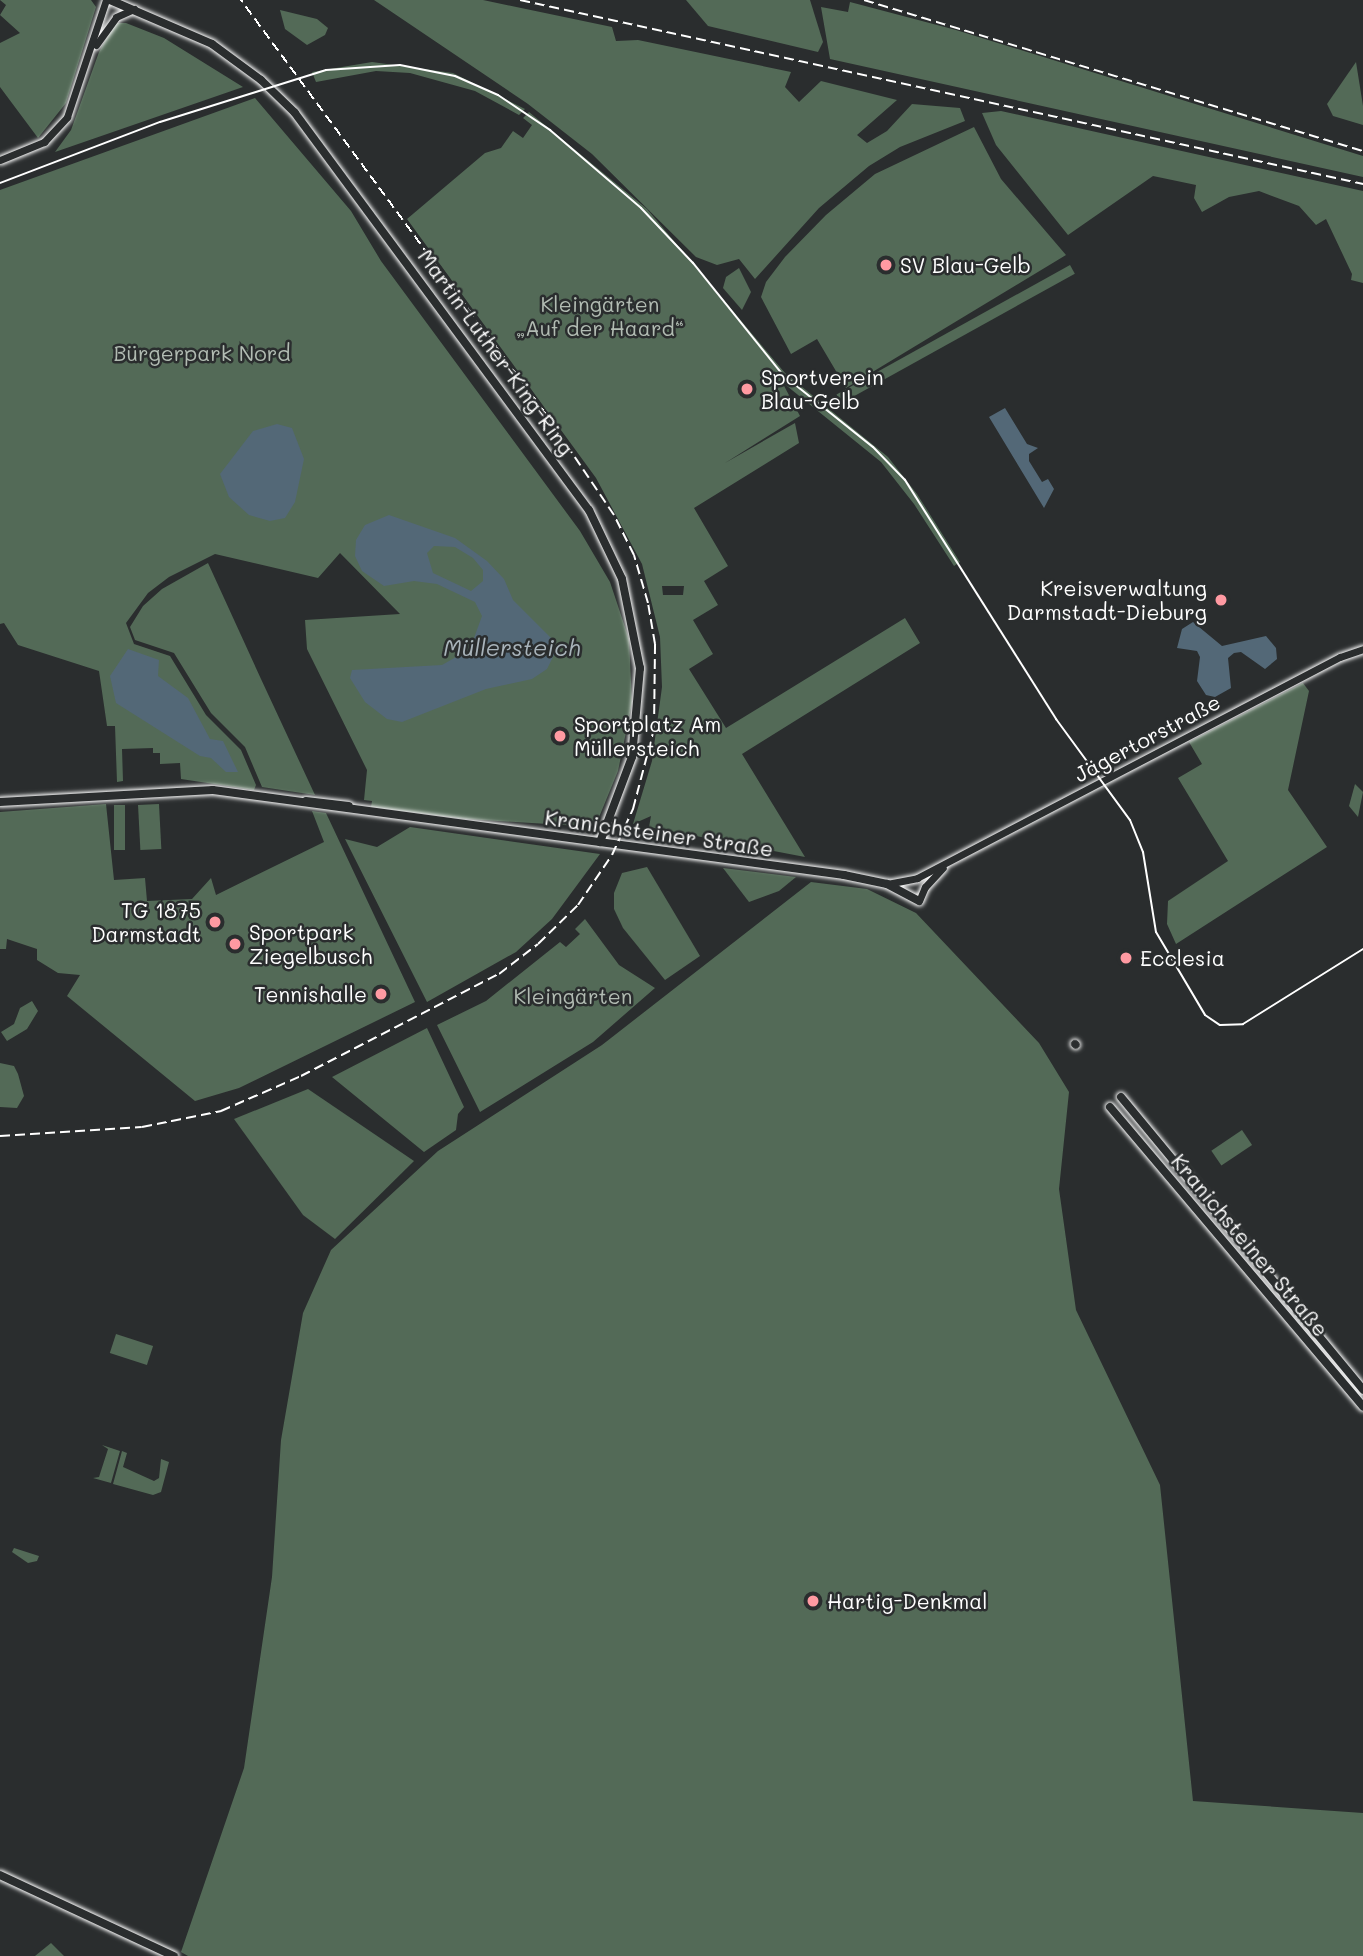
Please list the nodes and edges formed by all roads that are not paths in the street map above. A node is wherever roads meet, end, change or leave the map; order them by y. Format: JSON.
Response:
{"nodes":[{"id":1,"x":108,"y":0,"type":"edge"},
{"id":2,"x":135,"y":8,"type":"junction"},
{"id":3,"x":86,"y":64,"type":"junction"},
{"id":4,"x":0,"y":160,"type":"edge"},
{"id":5,"x":1363,"y":649,"type":"edge"},
{"id":6,"x":0,"y":802,"type":"edge"},
{"id":7,"x":600,"y":842,"type":"junction"},
{"id":8,"x":950,"y":862,"type":"junction"},
{"id":9,"x":917,"y":878,"type":"junction"},
{"id":10,"x":887,"y":884,"type":"junction"},
{"id":11,"x":905,"y":893,"type":"junction"},
{"id":12,"x":919,"y":901,"type":"joint"},
{"id":13,"x":1121,"y":1097,"type":"dead end"},
{"id":14,"x":1110,"y":1107,"type":"dead end"},
{"id":15,"x":1363,"y":1390,"type":"edge"},
{"id":16,"x":1363,"y":1406,"type":"edge"},
{"id":17,"x":0,"y":1875,"type":"edge"},
{"id":18,"x":174,"y":1956,"type":"edge"}],
"edges":[{"from":1,"to":2,"type":"main road","name":"Martin-Luther-King-Ring"},
{"from":1,"to":3,"type":"street"},
{"from":2,"to":3,"type":"street"},
{"from":2,"to":7,"type":"main road","name":"Martin-Luther-King-Ring"},
{"from":3,"to":4,"type":"street"},
{"from":5,"to":8,"type":"street","name":"Jägertorstraße"},
{"from":6,"to":7,"type":"main road","name":"Kranichsteiner Straße"},
{"from":7,"to":10,"type":"main road","name":"Kranichsteiner Straße"},
{"from":8,"to":9,"type":"street","name":"Jägertorstraße"},
{"from":8,"to":12,"type":"street","name":"Jägertorstraße"},
{"from":9,"to":10,"type":"street","name":"Jägertorstraße"},
{"from":9,"to":11,"type":"street","name":"Jägertorstraße"},
{"from":10,"to":11,"type":"main road","name":"Kranichsteiner Straße"},
{"from":11,"to":12,"type":"main road","name":"Kranichsteiner Straße"},
{"from":13,"to":15,"type":"main road","name":"Kranichsteiner Straße"},
{"from":14,"to":16,"type":"main road","name":"Kranichsteiner Straße"},
{"from":17,"to":18,"type":"main road"}]}
